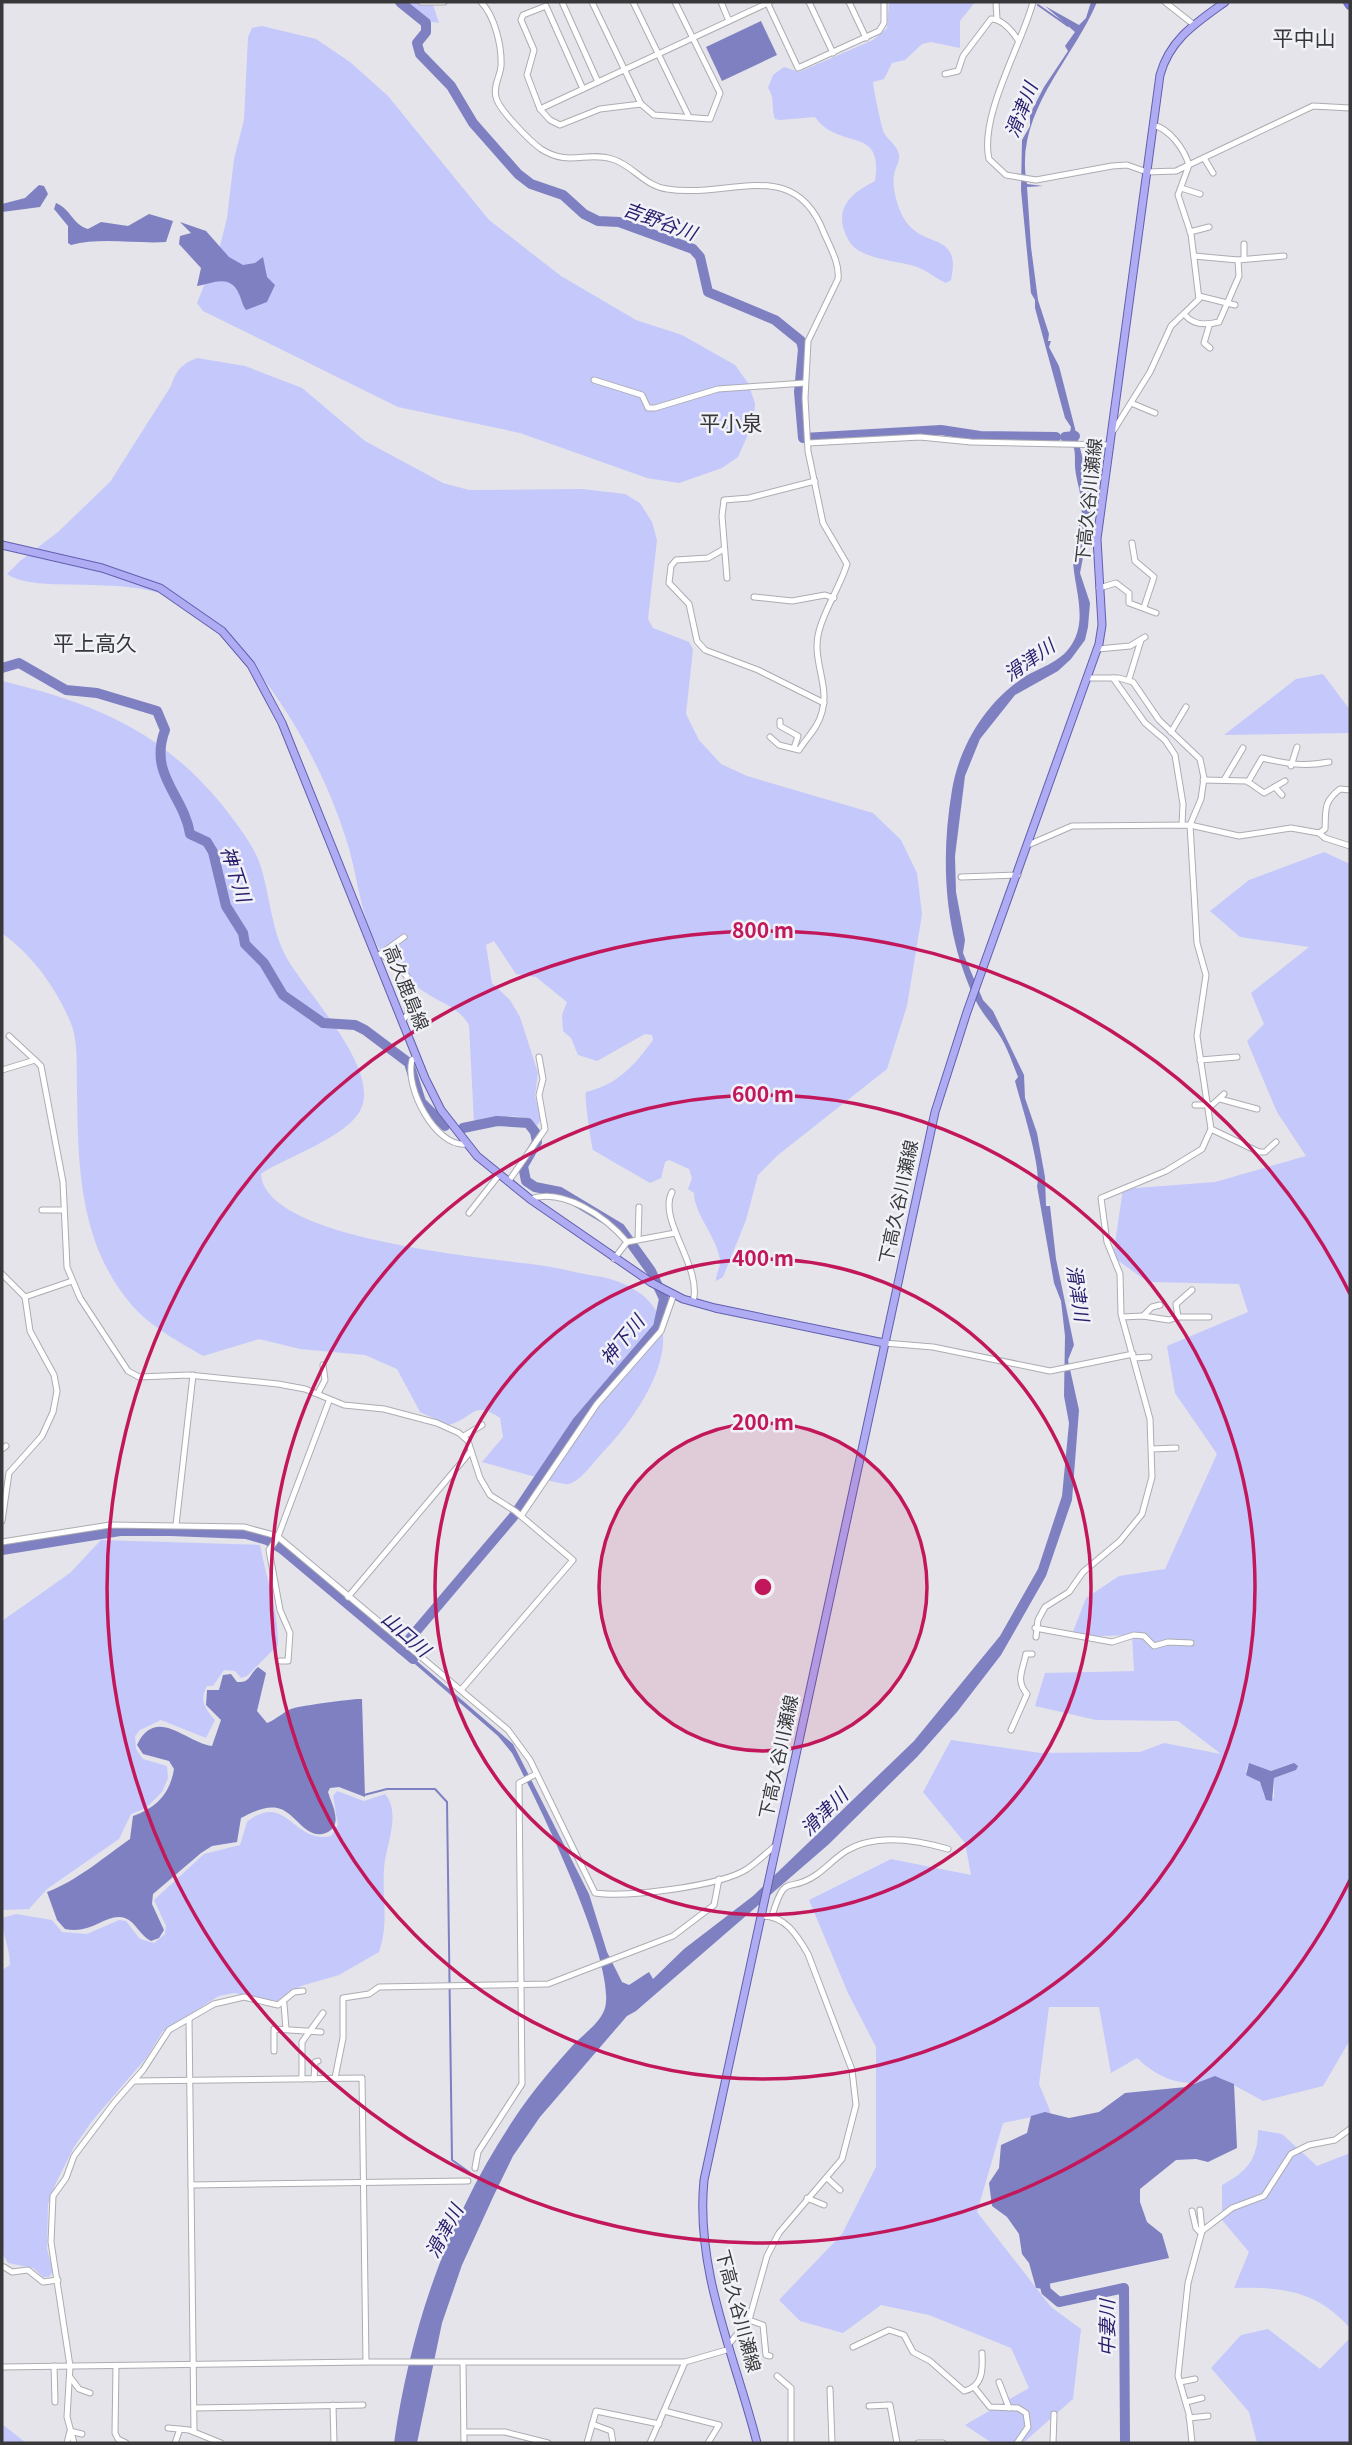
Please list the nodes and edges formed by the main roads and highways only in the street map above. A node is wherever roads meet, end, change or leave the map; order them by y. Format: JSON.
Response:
{"nodes":[{"id":1,"x":1225,"y":2,"type":"edge"},
{"id":2,"x":2,"y":545,"type":"edge"},
{"id":3,"x":884,"y":1343,"type":"junction"},
{"id":4,"x":757,"y":2443,"type":"edge"}],
"edges":[{"from":1,"to":3,"type":"main road","name":"下高久谷川瀬線"},
{"from":2,"to":3,"type":"main road","name":"高久鹿島線"},
{"from":3,"to":4,"type":"main road","name":"下高久谷川瀬線"}]}
